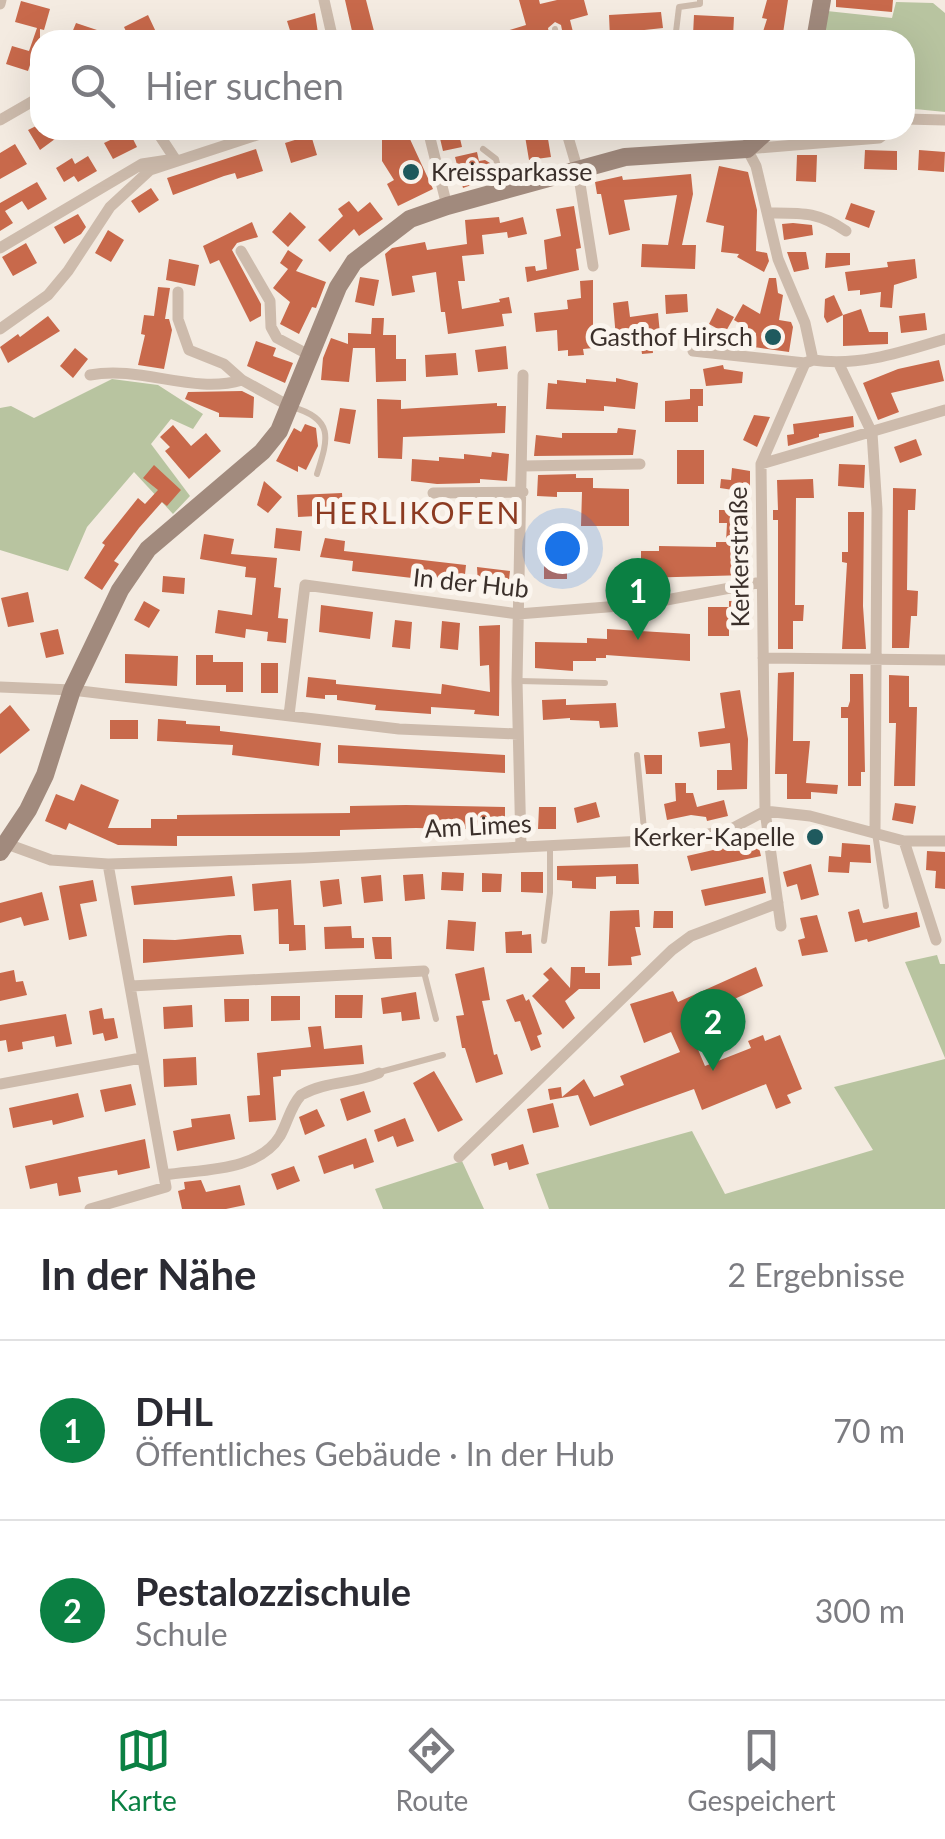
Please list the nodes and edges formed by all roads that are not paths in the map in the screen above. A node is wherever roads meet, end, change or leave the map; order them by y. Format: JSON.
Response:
{"nodes":[{"id":1,"x":324,"y":0,"type":"edge"},
{"id":2,"x":700,"y":0,"type":"edge"},
{"id":3,"x":822,"y":0,"type":"edge"},
{"id":4,"x":331,"y":30,"type":"edge"},
{"id":5,"x":676,"y":30,"type":"edge"},
{"id":6,"x":817,"y":30,"type":"edge"},
{"id":7,"x":30,"y":103,"type":"edge"},
{"id":8,"x":915,"y":119,"type":"edge"},
{"id":9,"x":0,"y":120,"type":"edge"},
{"id":10,"x":945,"y":120,"type":"edge"},
{"id":11,"x":163,"y":140,"type":"edge"},
{"id":12,"x":239,"y":140,"type":"edge"},
{"id":13,"x":430,"y":140,"type":"edge"},
{"id":14,"x":569,"y":140,"type":"edge"},
{"id":15,"x":756,"y":140,"type":"edge"},
{"id":16,"x":853,"y":140,"type":"edge"},
{"id":17,"x":746,"y":148,"type":"junction"},
{"id":18,"x":483,"y":149,"type":"dead end"},
{"id":19,"x":175,"y":159,"type":"junction"},
{"id":20,"x":578,"y":171,"type":"junction"},
{"id":21,"x":504,"y":191,"type":"junction"},
{"id":22,"x":447,"y":206,"type":"junction"},
{"id":23,"x":770,"y":213,"type":"junction"},
{"id":24,"x":846,"y":232,"type":"dead end"},
{"id":25,"x":0,"y":248,"type":"edge"},
{"id":26,"x":242,"y":251,"type":"dead end"},
{"id":27,"x":593,"y":266,"type":"dead end"},
{"id":28,"x":178,"y":292,"type":"dead end"},
{"id":29,"x":0,"y":329,"type":"edge"},
{"id":30,"x":945,"y":339,"type":"edge"},
{"id":31,"x":693,"y":351,"type":"dead end"},
{"id":32,"x":310,"y":356,"type":"junction"},
{"id":33,"x":809,"y":362,"type":"junction"},
{"id":34,"x":839,"y":364,"type":"junction"},
{"id":35,"x":90,"y":375,"type":"dead end"},
{"id":36,"x":523,"y":375,"type":"dead end"},
{"id":37,"x":242,"y":380,"type":"junction"},
{"id":38,"x":290,"y":407,"type":"junction"},
{"id":39,"x":945,"y":410,"type":"edge"},
{"id":40,"x":872,"y":433,"type":"junction"},
{"id":41,"x":640,"y":464,"type":"dead end"},
{"id":42,"x":761,"y":464,"type":"junction"},
{"id":43,"x":523,"y":466,"type":"junction"},
{"id":44,"x":317,"y":474,"type":"dead end"},
{"id":45,"x":523,"y":492,"type":"junction"},
{"id":46,"x":433,"y":493,"type":"dead end"},
{"id":47,"x":762,"y":582,"type":"junction"},
{"id":48,"x":518,"y":614,"type":"junction"},
{"id":49,"x":763,"y":658,"type":"junction"},
{"id":50,"x":877,"y":659,"type":"junction"},
{"id":51,"x":945,"y":660,"type":"edge"},
{"id":52,"x":518,"y":682,"type":"junction"},
{"id":53,"x":604,"y":683,"type":"dead end"},
{"id":54,"x":0,"y":686,"type":"edge"},
{"id":55,"x":72,"y":690,"type":"junction"},
{"id":56,"x":288,"y":715,"type":"junction"},
{"id":57,"x":518,"y":734,"type":"junction"},
{"id":58,"x":636,"y":755,"type":"dead end"},
{"id":59,"x":765,"y":811,"type":"junction"},
{"id":60,"x":875,"y":834,"type":"junction"},
{"id":61,"x":904,"y":840,"type":"junction"},
{"id":62,"x":646,"y":842,"type":"junction"},
{"id":63,"x":945,"y":842,"type":"edge"},
{"id":64,"x":550,"y":845,"type":"junction"},
{"id":65,"x":521,"y":846,"type":"junction"},
{"id":66,"x":4,"y":848,"type":"edge"},
{"id":67,"x":108,"y":864,"type":"junction"},
{"id":68,"x":778,"y":903,"type":"junction"},
{"id":69,"x":886,"y":906,"type":"dead end"},
{"id":70,"x":781,"y":926,"type":"dead end"},
{"id":71,"x":936,"y":940,"type":"dead end"},
{"id":72,"x":544,"y":941,"type":"dead end"},
{"id":73,"x":424,"y":971,"type":"joint"},
{"id":74,"x":131,"y":986,"type":"junction"},
{"id":75,"x":436,"y":1020,"type":"dead end"},
{"id":76,"x":443,"y":1055,"type":"dead end"},
{"id":77,"x":141,"y":1058,"type":"junction"},
{"id":78,"x":379,"y":1072,"type":"joint"},
{"id":79,"x":0,"y":1084,"type":"edge"},
{"id":80,"x":458,"y":1157,"type":"dead end"},
{"id":81,"x":165,"y":1175,"type":"junction"},
{"id":82,"x":90,"y":1209,"type":"edge"}],
"edges":[{"from":1,"to":4,"type":"street"},
{"from":2,"to":5,"type":"lane"},
{"from":3,"to":6,"type":"main road"},
{"from":7,"to":9,"type":"street"},
{"from":8,"to":10,"type":"street"},
{"from":11,"to":19,"type":"street"},
{"from":12,"to":19,"type":"street"},
{"from":13,"to":22,"type":"street"},
{"from":14,"to":20,"type":"street"},
{"from":15,"to":17,"type":"main road"},
{"from":16,"to":17,"type":"street"},
{"from":17,"to":20,"type":"main road"},
{"from":17,"to":23,"type":"street"},
{"from":18,"to":21,"type":"lane"},
{"from":19,"to":25,"type":"street"},
{"from":19,"to":29,"type":"street"},
{"from":20,"to":21,"type":"main road"},
{"from":20,"to":27,"type":"street"},
{"from":21,"to":22,"type":"main road"},
{"from":22,"to":32,"type":"main road"},
{"from":23,"to":24,"type":"street"},
{"from":23,"to":33,"type":"street"},
{"from":26,"to":32,"type":"street"},
{"from":28,"to":37,"type":"street"},
{"from":30,"to":34,"type":"street"},
{"from":31,"to":33,"type":"street"},
{"from":32,"to":38,"type":"main road"},
{"from":33,"to":34,"type":"street"},
{"from":33,"to":42,"type":"street","name":"Kerkerstraße"},
{"from":34,"to":40,"type":"street"},
{"from":35,"to":37,"type":"street"},
{"from":36,"to":43,"type":"street"},
{"from":37,"to":38,"type":"street"},
{"from":38,"to":44,"type":"lane"},
{"from":38,"to":55,"type":"main road"},
{"from":39,"to":40,"type":"street"},
{"from":40,"to":42,"type":"street"},
{"from":40,"to":50,"type":"street"},
{"from":41,"to":43,"type":"street"},
{"from":42,"to":47,"type":"street","name":"Kerkerstraße"},
{"from":43,"to":45,"type":"street"},
{"from":45,"to":46,"type":"street"},
{"from":45,"to":48,"type":"street"},
{"from":47,"to":48,"type":"street","name":"In der Hub"},
{"from":47,"to":49,"type":"street","name":"Kerkerstraße"},
{"from":48,"to":52,"type":"street"},
{"from":48,"to":56,"type":"street","name":"In der Hub"},
{"from":49,"to":50,"type":"street"},
{"from":49,"to":59,"type":"street","name":"Kerkerstraße"},
{"from":50,"to":51,"type":"street"},
{"from":50,"to":60,"type":"street"},
{"from":52,"to":53,"type":"lane"},
{"from":52,"to":57,"type":"street"},
{"from":54,"to":55,"type":"street"},
{"from":55,"to":56,"type":"street"},
{"from":55,"to":66,"type":"main road"},
{"from":56,"to":57,"type":"street"},
{"from":57,"to":65,"type":"street"},
{"from":58,"to":62,"type":"lane"},
{"from":59,"to":60,"type":"street"},
{"from":59,"to":62,"type":"street","name":"Am Limes"},
{"from":59,"to":68,"type":"street","name":"Kerkerstraße"},
{"from":60,"to":61,"type":"street"},
{"from":60,"to":69,"type":"lane"},
{"from":61,"to":63,"type":"street"},
{"from":61,"to":71,"type":"street"},
{"from":62,"to":64,"type":"street","name":"Am Limes"},
{"from":64,"to":65,"type":"street","name":"Am Limes"},
{"from":64,"to":72,"type":"lane"},
{"from":65,"to":67,"type":"street","name":"Am Limes"},
{"from":66,"to":67,"type":"street","name":"Am Limes"},
{"from":67,"to":74,"type":"street"},
{"from":68,"to":70,"type":"street","name":"Kerkerstraße"},
{"from":68,"to":80,"type":"street"},
{"from":73,"to":74,"type":"street"},
{"from":73,"to":75,"type":"lane"},
{"from":74,"to":77,"type":"street"},
{"from":76,"to":78,"type":"lane"},
{"from":77,"to":79,"type":"street"},
{"from":77,"to":81,"type":"street"},
{"from":78,"to":81,"type":"street"},
{"from":81,"to":82,"type":"street"}]}
